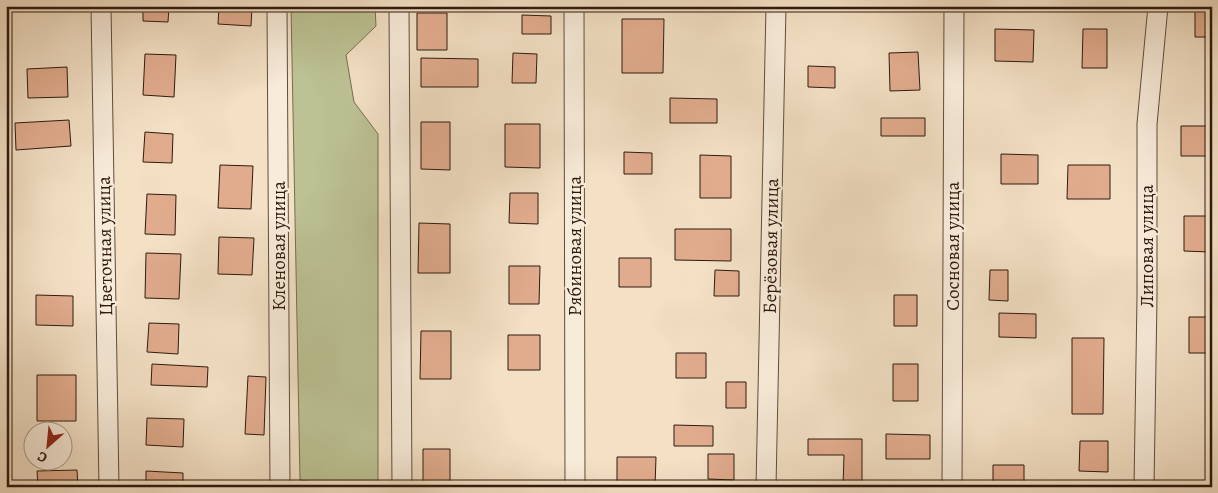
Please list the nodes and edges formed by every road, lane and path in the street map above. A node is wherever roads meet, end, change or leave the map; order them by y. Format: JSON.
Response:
{"nodes":[{"id":1,"x":101,"y":6,"type":"edge"},
{"id":2,"x":277,"y":6,"type":"edge"},
{"id":3,"x":399,"y":6,"type":"edge"},
{"id":4,"x":574,"y":6,"type":"edge"},
{"id":5,"x":776,"y":6,"type":"edge"},
{"id":6,"x":954,"y":6,"type":"edge"},
{"id":7,"x":1158,"y":6,"type":"edge"},
{"id":8,"x":109,"y":487,"type":"edge"},
{"id":9,"x":280,"y":487,"type":"edge"},
{"id":10,"x":402,"y":487,"type":"edge"},
{"id":11,"x":575,"y":487,"type":"edge"},
{"id":12,"x":766,"y":487,"type":"edge"},
{"id":13,"x":952,"y":487,"type":"edge"},
{"id":14,"x":1144,"y":487,"type":"edge"}],
"edges":[{"from":1,"to":8,"type":"street","name":"Цветочная улица"},
{"from":2,"to":9,"type":"street","name":"Кленовая улица"},
{"from":3,"to":10,"type":"street"},
{"from":4,"to":11,"type":"street","name":"Рябиновая улица"},
{"from":5,"to":12,"type":"street","name":"Берёзовая улица"},
{"from":6,"to":13,"type":"street","name":"Сосновая улица"},
{"from":7,"to":14,"type":"street","name":"Липовая улица"}]}
